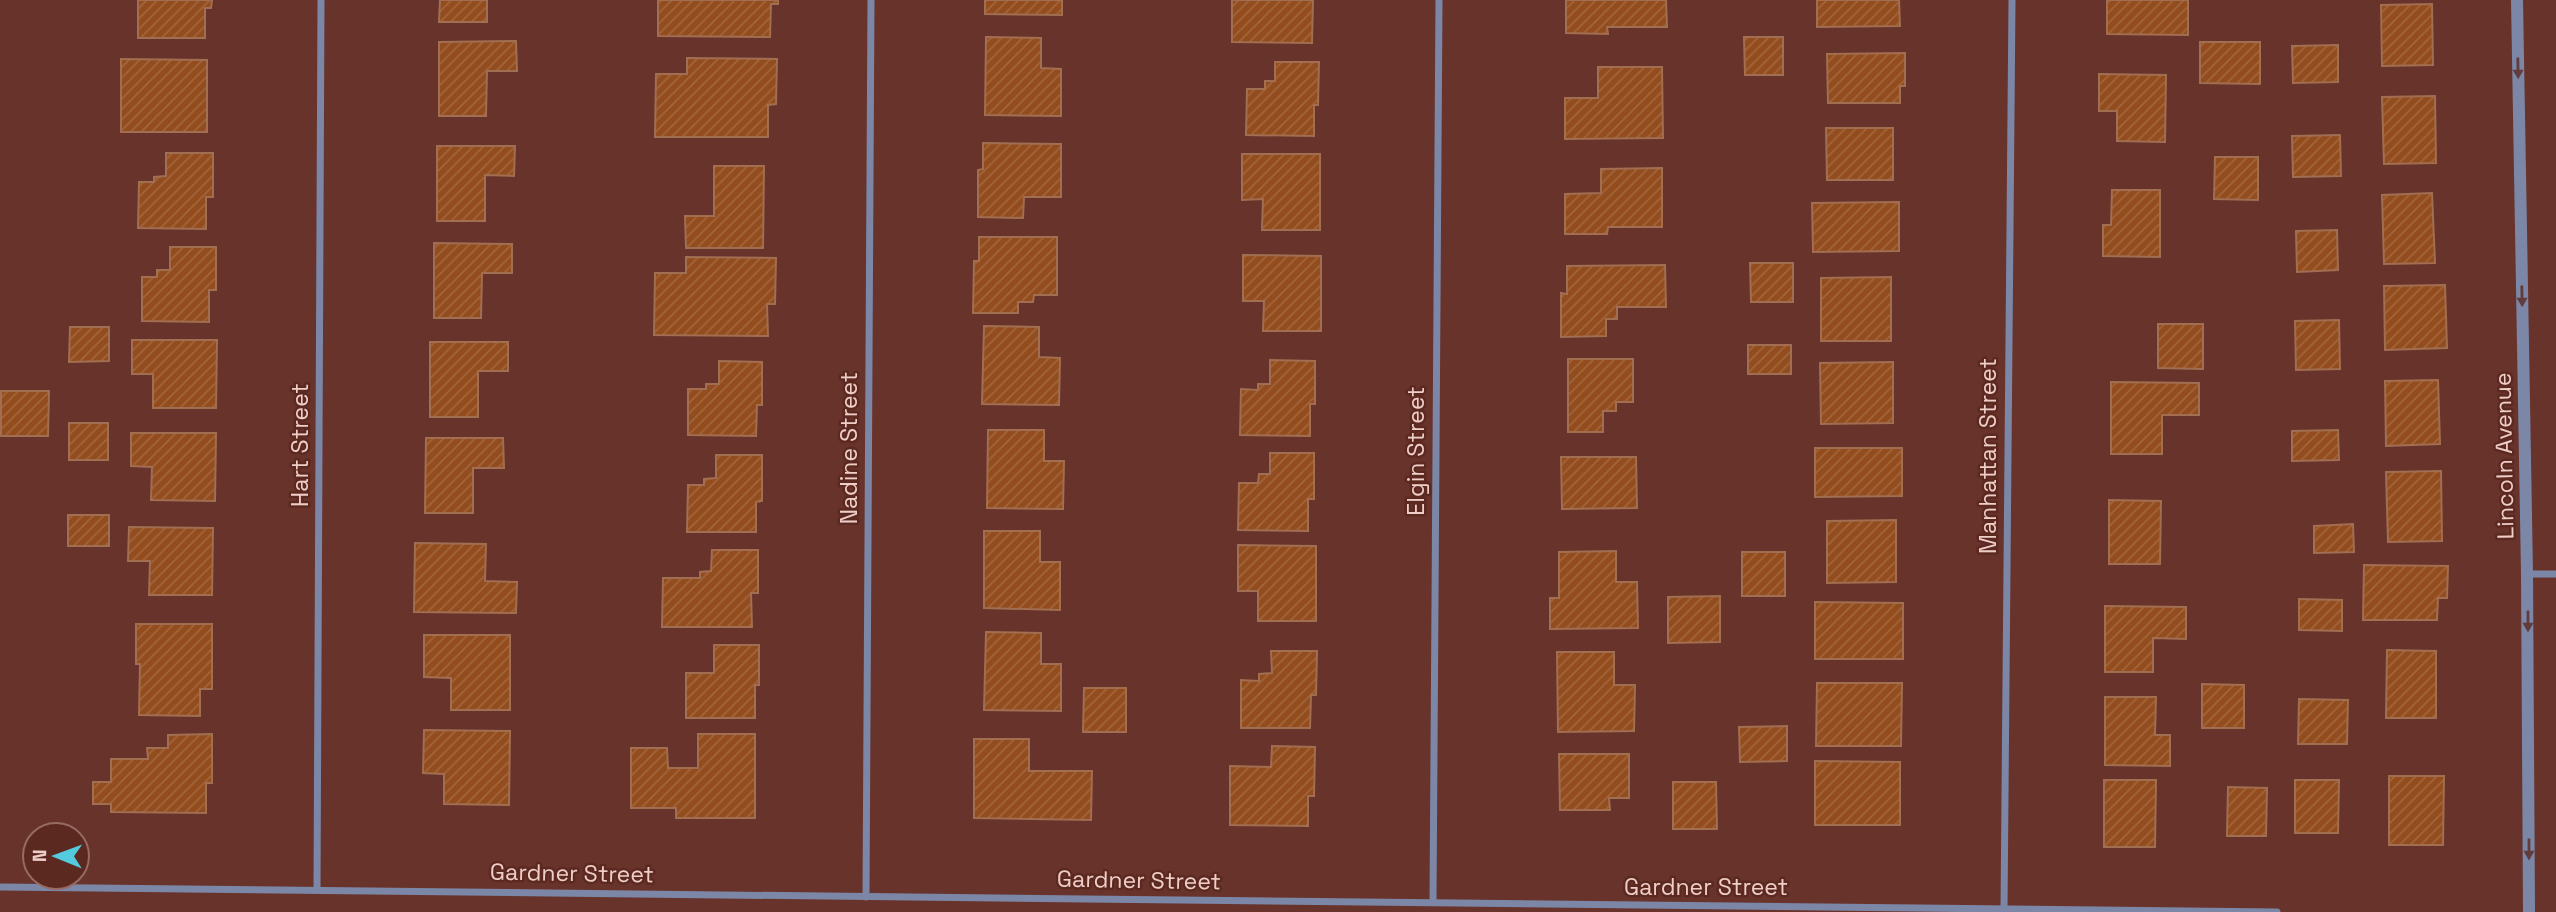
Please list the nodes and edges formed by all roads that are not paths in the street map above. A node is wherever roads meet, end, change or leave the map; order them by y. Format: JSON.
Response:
{"nodes":[{"id":1,"x":321,"y":0,"type":"edge"},
{"id":2,"x":871,"y":0,"type":"edge"},
{"id":3,"x":1439,"y":0,"type":"edge"},
{"id":4,"x":2012,"y":0,"type":"edge"},
{"id":5,"x":2517,"y":0,"type":"edge"},
{"id":6,"x":2527,"y":574,"type":"junction"},
{"id":7,"x":2556,"y":574,"type":"edge"},
{"id":8,"x":0,"y":887,"type":"edge"},
{"id":9,"x":317,"y":890,"type":"junction"},
{"id":10,"x":866,"y":897,"type":"junction"},
{"id":11,"x":1433,"y":902,"type":"junction"},
{"id":12,"x":2004,"y":910,"type":"edge"},
{"id":13,"x":2277,"y":912,"type":"edge"},
{"id":14,"x":2529,"y":912,"type":"edge"}],
"edges":[{"from":1,"to":9,"type":"street","name":"Hart Street"},
{"from":2,"to":10,"type":"street","name":"Nadine Street"},
{"from":3,"to":11,"type":"street","name":"Elgin Street"},
{"from":4,"to":12,"type":"street","name":"Manhattan Street"},
{"from":5,"to":6,"type":"street","name":"Lincoln Avenue","one_way":true},
{"from":6,"to":7,"type":"street"},
{"from":6,"to":14,"type":"street","name":"Lincoln Avenue","one_way":true},
{"from":8,"to":9,"type":"street","name":"Gardner Street"},
{"from":9,"to":10,"type":"street","name":"Gardner Street"},
{"from":10,"to":11,"type":"street","name":"Gardner Street"},
{"from":11,"to":12,"type":"street","name":"Gardner Street"},
{"from":12,"to":13,"type":"street","name":"Gardner Street"}]}
